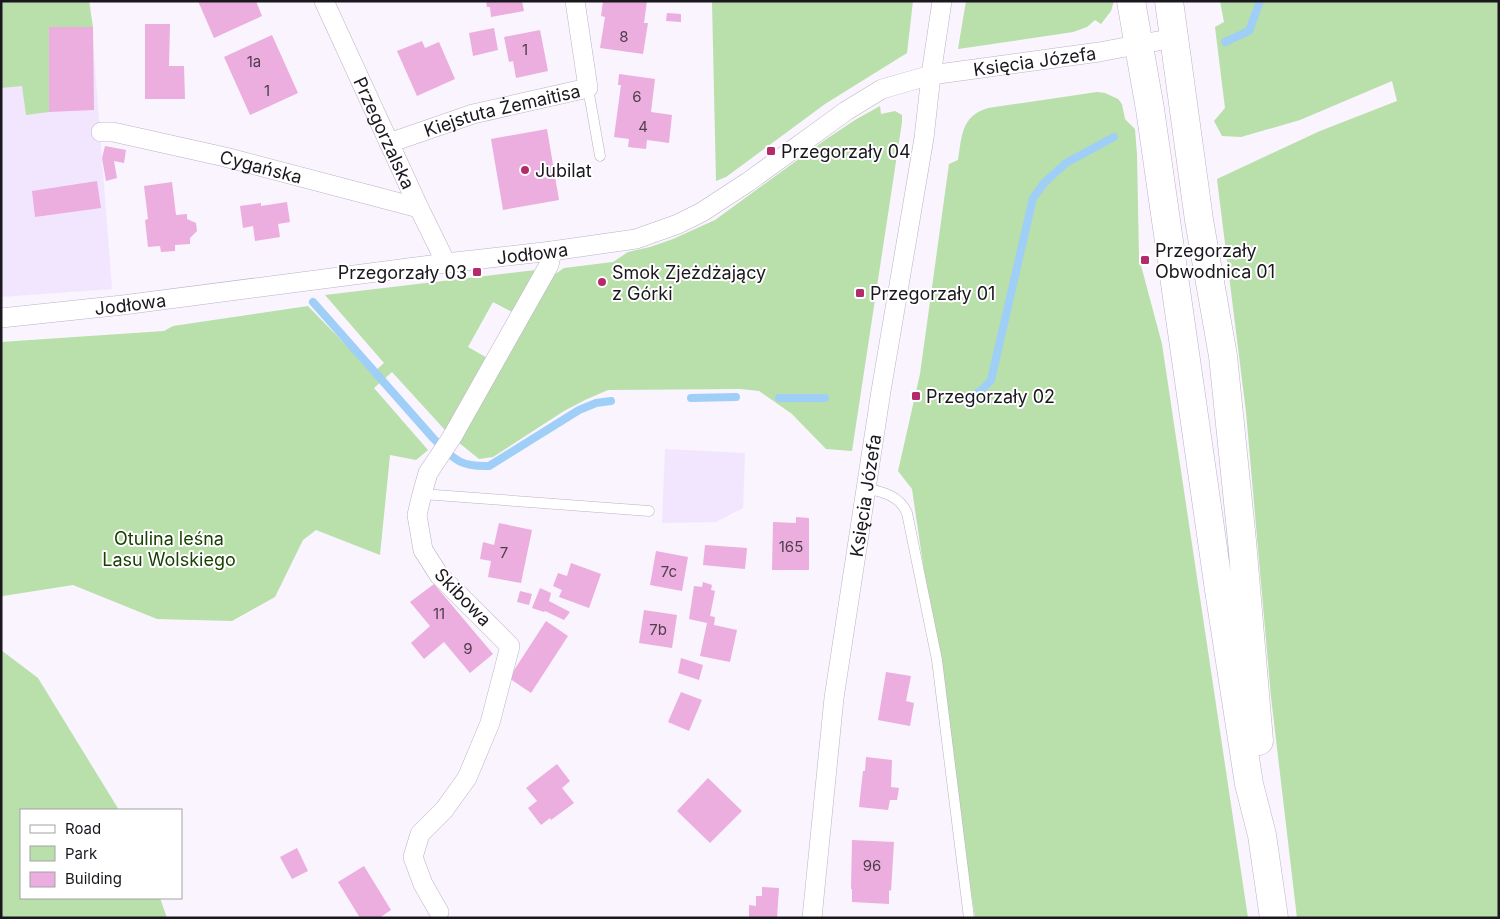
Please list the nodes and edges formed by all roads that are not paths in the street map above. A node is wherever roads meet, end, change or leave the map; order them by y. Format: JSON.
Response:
{"nodes":[{"id":1,"x":324,"y":1,"type":"edge"},
{"id":2,"x":575,"y":1,"type":"edge"},
{"id":3,"x":942,"y":1,"type":"edge"},
{"id":4,"x":1131,"y":1,"type":"edge"},
{"id":5,"x":1169,"y":1,"type":"edge"},
{"id":6,"x":1174,"y":38,"type":"junction"},
{"id":7,"x":1138,"y":45,"type":"junction"},
{"id":8,"x":931,"y":75,"type":"junction"},
{"id":9,"x":588,"y":88,"type":"junction"},
{"id":10,"x":101,"y":132,"type":"dead end"},
{"id":11,"x":389,"y":144,"type":"junction"},
{"id":12,"x":600,"y":156,"type":"dead end"},
{"id":13,"x":419,"y":208,"type":"junction"},
{"id":14,"x":552,"y":252,"type":"junction"},
{"id":15,"x":446,"y":263,"type":"junction"},
{"id":16,"x":1,"y":318,"type":"edge"},
{"id":17,"x":866,"y":488,"type":"junction"},
{"id":18,"x":422,"y":494,"type":"junction"},
{"id":19,"x":649,"y":511,"type":"dead end"},
{"id":20,"x":1262,"y":835,"type":"junction"},
{"id":21,"x":438,"y":912,"type":"dead end"},
{"id":22,"x":812,"y":918,"type":"edge"},
{"id":23,"x":969,"y":918,"type":"edge"},
{"id":24,"x":1274,"y":918,"type":"edge"}],
"edges":[{"from":1,"to":11,"type":"street","name":"Przegorzalska"},
{"from":2,"to":9,"type":"street","name":"Kiejstuta Żemaitisa"},
{"from":3,"to":8,"type":"street","name":"Księcia Józefa"},
{"from":4,"to":7,"type":"main road"},
{"from":5,"to":6,"type":"main road"},
{"from":6,"to":7,"type":"street","name":"Księcia Józefa"},
{"from":6,"to":20,"type":"main road"},
{"from":7,"to":8,"type":"street","name":"Księcia Józefa"},
{"from":7,"to":20,"type":"main road"},
{"from":8,"to":14,"type":"street","name":"Jodłowa"},
{"from":8,"to":17,"type":"street","name":"Księcia Józefa"},
{"from":9,"to":11,"type":"street","name":"Kiejstuta Żemaitisa"},
{"from":9,"to":12,"type":"lane"},
{"from":10,"to":13,"type":"street","name":"Cygańska"},
{"from":11,"to":13,"type":"street","name":"Przegorzalska"},
{"from":13,"to":15,"type":"street","name":"Przegorzalska"},
{"from":14,"to":15,"type":"street","name":"Jodłowa"},
{"from":14,"to":18,"type":"street","name":"Skibowa"},
{"from":15,"to":16,"type":"street","name":"Jodłowa"},
{"from":17,"to":22,"type":"street","name":"Księcia Józefa"},
{"from":17,"to":23,"type":"lane"},
{"from":18,"to":19,"type":"lane"},
{"from":18,"to":21,"type":"street","name":"Skibowa"},
{"from":20,"to":24,"type":"main road"}]}
